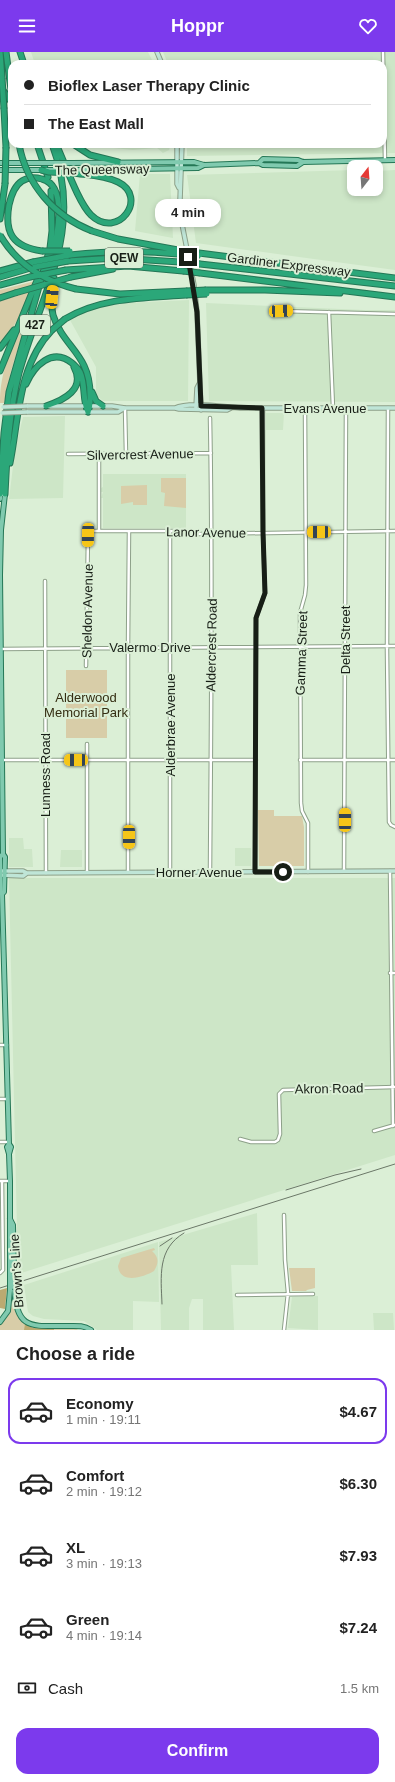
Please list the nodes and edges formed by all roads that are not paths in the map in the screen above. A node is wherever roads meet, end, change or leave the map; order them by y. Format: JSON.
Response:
{"nodes":[{"id":1,"x":0,"y":52,"type":"edge"},
{"id":2,"x":6,"y":52,"type":"edge"},
{"id":3,"x":8,"y":66,"type":"edge"},
{"id":4,"x":0,"y":86,"type":"edge"},
{"id":5,"x":0,"y":92,"type":"edge"},
{"id":6,"x":8,"y":98,"type":"edge"},
{"id":7,"x":8,"y":100,"type":"edge"},
{"id":8,"x":20,"y":148,"type":"edge"},
{"id":9,"x":38,"y":148,"type":"edge"},
{"id":10,"x":53,"y":148,"type":"edge"},
{"id":11,"x":58,"y":148,"type":"edge"},
{"id":12,"x":79,"y":148,"type":"edge"},
{"id":13,"x":177,"y":148,"type":"edge"},
{"id":14,"x":182,"y":148,"type":"edge"},
{"id":15,"x":385,"y":148,"type":"edge"},
{"id":16,"x":385,"y":160,"type":"junction"},
{"id":17,"x":395,"y":160,"type":"edge"},
{"id":18,"x":118,"y":162,"type":"junction"},
{"id":19,"x":177,"y":162,"type":"junction"},
{"id":20,"x":182,"y":162,"type":"junction"},
{"id":21,"x":0,"y":163,"type":"edge"},
{"id":22,"x":204,"y":165,"type":"junction"},
{"id":23,"x":179,"y":169,"type":"junction"},
{"id":24,"x":0,"y":170,"type":"edge"},
{"id":25,"x":41,"y":170,"type":"joint"},
{"id":26,"x":73,"y":171,"type":"junction"},
{"id":27,"x":48,"y":177,"type":"dead end"},
{"id":28,"x":51,"y":191,"type":"dead end"},
{"id":29,"x":0,"y":219,"type":"edge"},
{"id":30,"x":51,"y":224,"type":"junction"},
{"id":31,"x":0,"y":235,"type":"edge"},
{"id":32,"x":178,"y":252,"type":"junction"},
{"id":33,"x":69,"y":256,"type":"junction"},
{"id":34,"x":34,"y":264,"type":"junction"},
{"id":35,"x":128,"y":266,"type":"junction"},
{"id":36,"x":55,"y":267,"type":"junction"},
{"id":37,"x":0,"y":271,"type":"edge"},
{"id":38,"x":0,"y":277,"type":"edge"},
{"id":39,"x":395,"y":278,"type":"edge"},
{"id":40,"x":0,"y":285,"type":"edge"},
{"id":41,"x":395,"y":286,"type":"edge"},
{"id":42,"x":186,"y":293,"type":"junction"},
{"id":43,"x":363,"y":294,"type":"junction"},
{"id":44,"x":395,"y":297,"type":"edge"},
{"id":45,"x":0,"y":298,"type":"edge"},
{"id":46,"x":27,"y":308,"type":"junction"},
{"id":47,"x":281,"y":311,"type":"dead end"},
{"id":48,"x":329,"y":312,"type":"junction"},
{"id":49,"x":395,"y":314,"type":"edge"},
{"id":50,"x":28,"y":327,"type":"junction"},
{"id":51,"x":0,"y":348,"type":"edge"},
{"id":52,"x":71,"y":363,"type":"junction"},
{"id":53,"x":0,"y":371,"type":"edge"},
{"id":54,"x":199,"y":383,"type":"junction"},
{"id":55,"x":91,"y":387,"type":"junction"},
{"id":56,"x":21,"y":398,"type":"junction"},
{"id":57,"x":46,"y":406,"type":"junction"},
{"id":58,"x":88,"y":406,"type":"junction"},
{"id":59,"x":103,"y":406,"type":"junction"},
{"id":60,"x":1,"y":407,"type":"edge"},
{"id":61,"x":125,"y":408,"type":"junction"},
{"id":62,"x":196,"y":408,"type":"junction"},
{"id":63,"x":201,"y":408,"type":"junction"},
{"id":64,"x":262,"y":408,"type":"junction"},
{"id":65,"x":305,"y":408,"type":"junction"},
{"id":66,"x":333,"y":408,"type":"junction"},
{"id":67,"x":346,"y":408,"type":"junction"},
{"id":68,"x":388,"y":408,"type":"junction"},
{"id":69,"x":395,"y":408,"type":"edge"},
{"id":70,"x":88,"y":412,"type":"junction"},
{"id":71,"x":1,"y":413,"type":"edge"},
{"id":72,"x":210,"y":418,"type":"dead end"},
{"id":73,"x":211,"y":453,"type":"junction"},
{"id":74,"x":68,"y":454,"type":"dead end"},
{"id":75,"x":99,"y":454,"type":"junction"},
{"id":76,"x":126,"y":454,"type":"junction"},
{"id":77,"x":6,"y":473,"type":"junction"},
{"id":78,"x":2,"y":492,"type":"edge"},
{"id":79,"x":0,"y":499,"type":"edge"},
{"id":80,"x":0,"y":520,"type":"edge"},
{"id":81,"x":1,"y":531,"type":"edge"},
{"id":82,"x":99,"y":531,"type":"junction"},
{"id":83,"x":129,"y":531,"type":"junction"},
{"id":84,"x":170,"y":531,"type":"junction"},
{"id":85,"x":346,"y":531,"type":"junction"},
{"id":86,"x":388,"y":531,"type":"junction"},
{"id":87,"x":395,"y":531,"type":"edge"},
{"id":88,"x":263,"y":532,"type":"junction"},
{"id":89,"x":305,"y":532,"type":"junction"},
{"id":90,"x":88,"y":533,"type":"joint"},
{"id":91,"x":212,"y":533,"type":"junction"},
{"id":92,"x":0,"y":575,"type":"edge"},
{"id":93,"x":45,"y":581,"type":"dead end"},
{"id":94,"x":0,"y":620,"type":"edge"},
{"id":95,"x":255,"y":646,"type":"junction"},
{"id":96,"x":300,"y":646,"type":"junction"},
{"id":97,"x":388,"y":646,"type":"junction"},
{"id":98,"x":395,"y":646,"type":"edge"},
{"id":99,"x":169,"y":647,"type":"junction"},
{"id":100,"x":210,"y":647,"type":"junction"},
{"id":101,"x":344,"y":647,"type":"junction"},
{"id":102,"x":45,"y":648,"type":"junction"},
{"id":103,"x":87,"y":648,"type":"junction"},
{"id":104,"x":128,"y":648,"type":"junction"},
{"id":105,"x":1,"y":649,"type":"junction"},
{"id":106,"x":0,"y":666,"type":"edge"},
{"id":107,"x":86,"y":666,"type":"dead end"},
{"id":108,"x":1,"y":711,"type":"edge"},
{"id":109,"x":87,"y":744,"type":"dead end"},
{"id":110,"x":1,"y":759,"type":"edge"},
{"id":111,"x":45,"y":760,"type":"junction"},
{"id":112,"x":87,"y":760,"type":"junction"},
{"id":113,"x":128,"y":760,"type":"junction"},
{"id":114,"x":170,"y":760,"type":"junction"},
{"id":115,"x":210,"y":760,"type":"junction"},
{"id":116,"x":256,"y":760,"type":"junction"},
{"id":117,"x":300,"y":760,"type":"junction"},
{"id":118,"x":345,"y":760,"type":"junction"},
{"id":119,"x":388,"y":760,"type":"junction"},
{"id":120,"x":395,"y":760,"type":"edge"},
{"id":121,"x":1,"y":800,"type":"edge"},
{"id":122,"x":395,"y":827,"type":"edge"},
{"id":123,"x":344,"y":871,"type":"junction"},
{"id":124,"x":390,"y":871,"type":"junction"},
{"id":125,"x":395,"y":871,"type":"edge"},
{"id":126,"x":87,"y":872,"type":"junction"},
{"id":127,"x":128,"y":872,"type":"junction"},
{"id":128,"x":170,"y":872,"type":"junction"},
{"id":129,"x":210,"y":872,"type":"junction"},
{"id":130,"x":255,"y":872,"type":"junction"},
{"id":131,"x":308,"y":872,"type":"junction"},
{"id":132,"x":2,"y":873,"type":"edge"},
{"id":133,"x":46,"y":873,"type":"junction"},
{"id":134,"x":2,"y":917,"type":"edge"},
{"id":135,"x":2,"y":960,"type":"edge"},
{"id":136,"x":390,"y":973,"type":"junction"},
{"id":137,"x":395,"y":973,"type":"edge"},
{"id":138,"x":0,"y":998,"type":"edge"},
{"id":139,"x":6,"y":998,"type":"junction"},
{"id":140,"x":0,"y":1045,"type":"edge"},
{"id":141,"x":7,"y":1045,"type":"junction"},
{"id":142,"x":394,"y":1087,"type":"edge"},
{"id":143,"x":0,"y":1099,"type":"edge"},
{"id":144,"x":8,"y":1099,"type":"junction"},
{"id":145,"x":394,"y":1125,"type":"edge"},
{"id":146,"x":374,"y":1131,"type":"dead end"},
{"id":147,"x":240,"y":1139,"type":"dead end"},
{"id":148,"x":0,"y":1142,"type":"edge"},
{"id":149,"x":9,"y":1143,"type":"junction"},
{"id":150,"x":1,"y":1181,"type":"edge"},
{"id":151,"x":10,"y":1181,"type":"junction"},
{"id":152,"x":284,"y":1215,"type":"dead end"},
{"id":153,"x":1,"y":1233,"type":"edge"},
{"id":154,"x":0,"y":1272,"type":"edge"},
{"id":155,"x":12,"y":1289,"type":"junction"},
{"id":156,"x":288,"y":1293,"type":"junction"},
{"id":157,"x":313,"y":1294,"type":"dead end"},
{"id":158,"x":237,"y":1295,"type":"dead end"},
{"id":159,"x":0,"y":1322,"type":"edge"},
{"id":160,"x":72,"y":1326,"type":"junction"},
{"id":161,"x":81,"y":1330,"type":"edge"},
{"id":162,"x":91,"y":1330,"type":"edge"},
{"id":163,"x":284,"y":1330,"type":"edge"}],
"edges":[{"from":1,"to":29,"type":"highway","bridge":true},
{"from":2,"to":3,"type":"highway"},
{"from":4,"to":6,"type":"highway"},
{"from":5,"to":7,"type":"highway"},
{"from":8,"to":32,"type":"highway","bridge":true},
{"from":9,"to":27,"type":"highway"},
{"from":10,"to":36,"type":"highway","number":"427"},
{"from":11,"to":26,"type":"highway"},
{"from":12,"to":18,"type":"highway"},
{"from":13,"to":19,"type":"main road"},
{"from":14,"to":20,"type":"main road"},
{"from":15,"to":16,"type":"street"},
{"from":16,"to":17,"type":"main road","name":"The Queensway"},
{"from":16,"to":22,"type":"main road","name":"The Queensway"},
{"from":18,"to":19,"type":"main road","name":"The Queensway"},
{"from":18,"to":21,"type":"main road","name":"The Queensway","bridge":true},
{"from":19,"to":20,"type":"main road","name":"The Queensway"},
{"from":19,"to":23,"type":"main road"},
{"from":20,"to":22,"type":"main road","name":"The Queensway"},
{"from":20,"to":23,"type":"main road"},
{"from":22,"to":23,"type":"main road","name":"The Queensway"},
{"from":23,"to":26,"type":"main road","name":"The Queensway"},
{"from":23,"to":54,"type":"main road"},
{"from":24,"to":25,"type":"main road","name":"The Queensway"},
{"from":25,"to":26,"type":"highway","bridge":true},
{"from":28,"to":30,"type":"highway","number":"427"},
{"from":30,"to":46,"type":"highway"},
{"from":30,"to":50,"type":"highway","number":"427"},
{"from":31,"to":42,"type":"highway","bridge":true},
{"from":32,"to":33,"type":"highway"},
{"from":32,"to":39,"type":"highway","bridge":true},
{"from":33,"to":34,"type":"highway","number":"QEW","bridge":true},
{"from":33,"to":41,"type":"highway","name":"Gardiner Expressway","number":"QEW","bridge":true},
{"from":33,"to":50,"type":"highway","bridge":true},
{"from":34,"to":37,"type":"highway"},
{"from":34,"to":38,"type":"highway","number":"QEW"},
{"from":35,"to":40,"type":"highway","number":"QEW","bridge":true},
{"from":35,"to":43,"type":"highway","name":"Gardiner Expressway","number":"QEW","bridge":true},
{"from":35,"to":45,"type":"highway","bridge":true},
{"from":36,"to":55,"type":"highway"},
{"from":36,"to":77,"type":"highway","number":"427"},
{"from":42,"to":43,"type":"highway","bridge":true},
{"from":42,"to":56,"type":"highway","bridge":true},
{"from":43,"to":44,"type":"highway","name":"Gardiner Expressway"},
{"from":46,"to":51,"type":"highway"},
{"from":46,"to":53,"type":"highway"},
{"from":47,"to":48,"type":"street"},
{"from":48,"to":49,"type":"street"},
{"from":48,"to":66,"type":"street"},
{"from":50,"to":78,"type":"highway","number":"427"},
{"from":52,"to":56,"type":"highway"},
{"from":52,"to":57,"type":"highway"},
{"from":52,"to":58,"type":"highway"},
{"from":54,"to":62,"type":"main road"},
{"from":54,"to":63,"type":"main road"},
{"from":55,"to":58,"type":"highway"},
{"from":55,"to":59,"type":"highway"},
{"from":56,"to":77,"type":"highway"},
{"from":57,"to":58,"type":"main road","name":"Evans Avenue"},
{"from":57,"to":60,"type":"main road","name":"Evans Avenue","bridge":true},
{"from":58,"to":59,"type":"main road","name":"Evans Avenue"},
{"from":58,"to":70,"type":"highway"},
{"from":59,"to":61,"type":"main road","name":"Evans Avenue"},
{"from":61,"to":62,"type":"main road","name":"Evans Avenue"},
{"from":61,"to":70,"type":"main road","name":"Evans Avenue"},
{"from":61,"to":76,"type":"street"},
{"from":62,"to":63,"type":"main road","name":"Evans Avenue"},
{"from":63,"to":64,"type":"main road","name":"Evans Avenue"},
{"from":64,"to":65,"type":"main road","name":"Evans Avenue"},
{"from":64,"to":88,"type":"street"},
{"from":65,"to":66,"type":"main road","name":"Evans Avenue"},
{"from":65,"to":89,"type":"street","name":"Gamma Street"},
{"from":66,"to":67,"type":"main road","name":"Evans Avenue"},
{"from":67,"to":68,"type":"main road","name":"Evans Avenue"},
{"from":67,"to":85,"type":"street","name":"Delta Street"},
{"from":68,"to":69,"type":"main road","name":"Evans Avenue"},
{"from":68,"to":86,"type":"street"},
{"from":70,"to":71,"type":"main road","name":"Evans Avenue","bridge":true},
{"from":72,"to":73,"type":"street","name":"Aldercrest Road"},
{"from":73,"to":76,"type":"street","name":"Silvercrest Avenue"},
{"from":73,"to":91,"type":"street","name":"Aldercrest Road"},
{"from":74,"to":75,"type":"street","name":"Silvercrest Avenue"},
{"from":75,"to":76,"type":"street","name":"Silvercrest Avenue"},
{"from":75,"to":82,"type":"street"},
{"from":77,"to":78,"type":"highway"},
{"from":78,"to":79,"type":"main road"},
{"from":78,"to":81,"type":"main road","name":"Brown's Line"},
{"from":80,"to":81,"type":"main road","name":"Brown's Line"},
{"from":81,"to":92,"type":"main road","name":"Brown's Line"},
{"from":82,"to":83,"type":"street","name":"Lanor Avenue"},
{"from":82,"to":90,"type":"street","name":"Lanor Avenue"},
{"from":83,"to":84,"type":"street","name":"Lanor Avenue"},
{"from":83,"to":104,"type":"street"},
{"from":84,"to":91,"type":"street","name":"Lanor Avenue"},
{"from":84,"to":99,"type":"street","name":"Alderbrae Avenue"},
{"from":85,"to":86,"type":"street","name":"Lanor Avenue"},
{"from":85,"to":89,"type":"street","name":"Lanor Avenue"},
{"from":85,"to":101,"type":"street","name":"Delta Street"},
{"from":86,"to":87,"type":"street","name":"Lanor Avenue"},
{"from":86,"to":97,"type":"street"},
{"from":88,"to":89,"type":"street","name":"Lanor Avenue"},
{"from":88,"to":91,"type":"street","name":"Lanor Avenue"},
{"from":88,"to":95,"type":"street"},
{"from":89,"to":96,"type":"street","name":"Gamma Street"},
{"from":90,"to":103,"type":"street","name":"Sheldon Avenue"},
{"from":91,"to":100,"type":"street","name":"Aldercrest Road"},
{"from":92,"to":94,"type":"main road","name":"Brown's Line"},
{"from":93,"to":102,"type":"street","name":"Lunness Road"},
{"from":94,"to":105,"type":"main road","name":"Brown's Line"},
{"from":95,"to":96,"type":"street","name":"Valermo Drive"},
{"from":95,"to":100,"type":"street","name":"Valermo Drive"},
{"from":95,"to":116,"type":"street"},
{"from":96,"to":101,"type":"street","name":"Valermo Drive"},
{"from":96,"to":117,"type":"street","name":"Gamma Street"},
{"from":97,"to":98,"type":"street","name":"Valermo Drive"},
{"from":97,"to":101,"type":"street","name":"Valermo Drive"},
{"from":97,"to":119,"type":"street"},
{"from":99,"to":100,"type":"street","name":"Valermo Drive"},
{"from":99,"to":104,"type":"street","name":"Valermo Drive"},
{"from":99,"to":114,"type":"street","name":"Alderbrae Avenue"},
{"from":100,"to":115,"type":"street","name":"Aldercrest Road"},
{"from":101,"to":118,"type":"street","name":"Delta Street"},
{"from":102,"to":103,"type":"street","name":"Valermo Drive"},
{"from":102,"to":105,"type":"street","name":"Valermo Drive"},
{"from":102,"to":111,"type":"street","name":"Lunness Road"},
{"from":103,"to":104,"type":"street","name":"Valermo Drive"},
{"from":103,"to":107,"type":"street","name":"Sheldon Avenue"},
{"from":104,"to":113,"type":"street"},
{"from":105,"to":106,"type":"main road","name":"Brown's Line"},
{"from":106,"to":108,"type":"main road","name":"Brown's Line"},
{"from":108,"to":110,"type":"main road","name":"Brown's Line"},
{"from":109,"to":112,"type":"street"},
{"from":110,"to":111,"type":"street"},
{"from":110,"to":121,"type":"main road","name":"Brown's Line"},
{"from":111,"to":112,"type":"street"},
{"from":111,"to":133,"type":"street","name":"Lunness Road"},
{"from":112,"to":113,"type":"street"},
{"from":112,"to":126,"type":"street"},
{"from":113,"to":114,"type":"street"},
{"from":113,"to":127,"type":"street"},
{"from":114,"to":115,"type":"street"},
{"from":114,"to":128,"type":"street","name":"Alderbrae Avenue"},
{"from":115,"to":116,"type":"street"},
{"from":115,"to":129,"type":"street","name":"Aldercrest Road"},
{"from":116,"to":130,"type":"street"},
{"from":117,"to":118,"type":"street"},
{"from":117,"to":131,"type":"street","name":"Gamma Street"},
{"from":118,"to":119,"type":"street"},
{"from":118,"to":123,"type":"street","name":"Delta Street"},
{"from":119,"to":120,"type":"street"},
{"from":119,"to":122,"type":"street"},
{"from":121,"to":132,"type":"main road","name":"Brown's Line"},
{"from":123,"to":124,"type":"main road","name":"Horner Avenue"},
{"from":123,"to":131,"type":"main road","name":"Horner Avenue"},
{"from":124,"to":125,"type":"main road","name":"Horner Avenue"},
{"from":124,"to":136,"type":"street"},
{"from":126,"to":127,"type":"main road","name":"Horner Avenue"},
{"from":126,"to":133,"type":"main road","name":"Horner Avenue"},
{"from":127,"to":128,"type":"main road","name":"Horner Avenue"},
{"from":128,"to":129,"type":"main road","name":"Horner Avenue"},
{"from":129,"to":130,"type":"main road","name":"Horner Avenue"},
{"from":130,"to":131,"type":"main road","name":"Horner Avenue"},
{"from":132,"to":133,"type":"main road","name":"Horner Avenue"},
{"from":132,"to":134,"type":"main road","name":"Brown's Line"},
{"from":134,"to":135,"type":"main road","name":"Brown's Line"},
{"from":135,"to":139,"type":"main road","name":"Brown's Line"},
{"from":136,"to":137,"type":"street"},
{"from":136,"to":142,"type":"street"},
{"from":138,"to":139,"type":"street"},
{"from":139,"to":141,"type":"main road","name":"Brown's Line"},
{"from":140,"to":141,"type":"street"},
{"from":141,"to":144,"type":"main road","name":"Brown's Line"},
{"from":142,"to":145,"type":"street"},
{"from":142,"to":147,"type":"street","name":"Akron Road"},
{"from":143,"to":144,"type":"street"},
{"from":144,"to":149,"type":"main road","name":"Brown's Line"},
{"from":145,"to":146,"type":"street"},
{"from":148,"to":149,"type":"street"},
{"from":149,"to":151,"type":"main road","name":"Brown's Line"},
{"from":150,"to":151,"type":"street"},
{"from":150,"to":153,"type":"street"},
{"from":151,"to":155,"type":"main road","name":"Brown's Line","bridge":true},
{"from":152,"to":156,"type":"street"},
{"from":153,"to":154,"type":"street"},
{"from":155,"to":159,"type":"main road","name":"Brown's Line"},
{"from":155,"to":160,"type":"main road","name":"Brown's Line"},
{"from":156,"to":157,"type":"street"},
{"from":156,"to":158,"type":"street"},
{"from":156,"to":163,"type":"street"},
{"from":160,"to":161,"type":"main road","name":"Brown's Line"},
{"from":160,"to":162,"type":"main road","name":"Brown's Line"}]}
